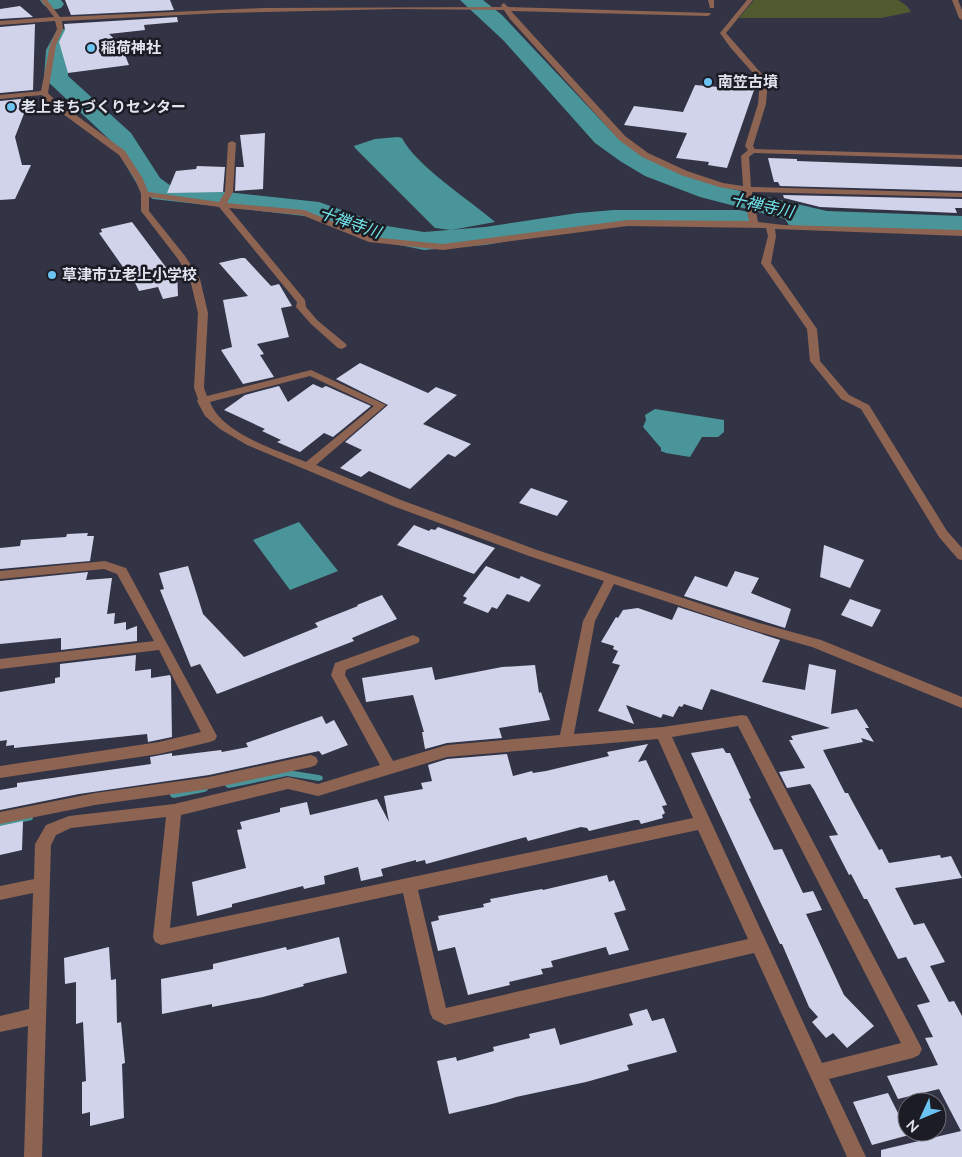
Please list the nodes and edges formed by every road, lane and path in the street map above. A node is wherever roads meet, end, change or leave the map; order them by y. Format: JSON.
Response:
{"nodes":[{"id":1,"x":44,"y":0,"type":"edge"},
{"id":2,"x":259,"y":0,"type":"edge"},
{"id":3,"x":496,"y":0,"type":"edge"},
{"id":4,"x":750,"y":0,"type":"edge"},
{"id":5,"x":956,"y":0,"type":"edge"},
{"id":6,"x":506,"y":9,"type":"junction"},
{"id":7,"x":250,"y":10,"type":"junction"},
{"id":8,"x":708,"y":14,"type":"dead end"},
{"id":9,"x":58,"y":18,"type":"junction"},
{"id":10,"x":962,"y":18,"type":"edge"},
{"id":11,"x":0,"y":23,"type":"edge"},
{"id":12,"x":44,"y":93,"type":"junction"},
{"id":13,"x":0,"y":97,"type":"edge"},
{"id":14,"x":232,"y":144,"type":"dead end"},
{"id":15,"x":752,"y":151,"type":"junction"},
{"id":16,"x":962,"y":156,"type":"edge"},
{"id":17,"x":748,"y":193,"type":"junction"},
{"id":18,"x":145,"y":194,"type":"junction"},
{"id":19,"x":962,"y":194,"type":"edge"},
{"id":20,"x":224,"y":201,"type":"junction"},
{"id":21,"x":754,"y":224,"type":"junction"},
{"id":22,"x":770,"y":228,"type":"junction"},
{"id":23,"x":962,"y":233,"type":"edge"},
{"id":24,"x":342,"y":346,"type":"dead end"},
{"id":25,"x":202,"y":401,"type":"junction"},
{"id":26,"x":307,"y":467,"type":"junction"},
{"id":27,"x":962,"y":556,"type":"edge"},
{"id":28,"x":0,"y":576,"type":"edge"},
{"id":29,"x":611,"y":578,"type":"junction"},
{"id":30,"x":413,"y":640,"type":"dead end"},
{"id":31,"x":163,"y":645,"type":"junction"},
{"id":32,"x":0,"y":664,"type":"edge"},
{"id":33,"x":962,"y":703,"type":"edge"},
{"id":34,"x":663,"y":733,"type":"junction"},
{"id":35,"x":566,"y":740,"type":"junction"},
{"id":36,"x":311,"y":761,"type":"dead end"},
{"id":37,"x":389,"y":768,"type":"junction"},
{"id":38,"x":0,"y":772,"type":"edge"},
{"id":39,"x":174,"y":810,"type":"junction"},
{"id":40,"x":0,"y":818,"type":"edge"},
{"id":41,"x":701,"y":822,"type":"junction"},
{"id":42,"x":42,"y":884,"type":"junction"},
{"id":43,"x":409,"y":885,"type":"junction"},
{"id":44,"x":0,"y":893,"type":"edge"},
{"id":45,"x":759,"y":944,"type":"junction"},
{"id":46,"x":39,"y":1015,"type":"junction"},
{"id":47,"x":0,"y":1024,"type":"edge"},
{"id":48,"x":816,"y":1073,"type":"junction"},
{"id":49,"x":33,"y":1157,"type":"edge"},
{"id":50,"x":857,"y":1157,"type":"edge"}],
"edges":[{"from":1,"to":9,"type":"street"},
{"from":2,"to":7,"type":"street"},
{"from":3,"to":6,"type":"street"},
{"from":4,"to":15,"type":"street"},
{"from":5,"to":10,"type":"street"},
{"from":6,"to":7,"type":"street"},
{"from":6,"to":8,"type":"street"},
{"from":6,"to":17,"type":"street"},
{"from":7,"to":9,"type":"street"},
{"from":9,"to":11,"type":"street"},
{"from":9,"to":12,"type":"street"},
{"from":12,"to":13,"type":"street"},
{"from":12,"to":18,"type":"street"},
{"from":14,"to":20,"type":"street"},
{"from":15,"to":16,"type":"street"},
{"from":15,"to":17,"type":"street"},
{"from":17,"to":19,"type":"street"},
{"from":17,"to":21,"type":"street"},
{"from":18,"to":20,"type":"street"},
{"from":18,"to":25,"type":"street"},
{"from":20,"to":21,"type":"street"},
{"from":20,"to":24,"type":"street"},
{"from":21,"to":22,"type":"street"},
{"from":22,"to":23,"type":"street"},
{"from":22,"to":27,"type":"street"},
{"from":25,"to":26,"type":"street"},
{"from":25,"to":26,"type":"street"},
{"from":26,"to":29,"type":"street"},
{"from":28,"to":31,"type":"street"},
{"from":29,"to":33,"type":"street"},
{"from":29,"to":35,"type":"street"},
{"from":30,"to":37,"type":"street"},
{"from":31,"to":32,"type":"street"},
{"from":31,"to":38,"type":"street"},
{"from":34,"to":35,"type":"street"},
{"from":34,"to":41,"type":"street"},
{"from":34,"to":48,"type":"street"},
{"from":35,"to":37,"type":"street"},
{"from":36,"to":40,"type":"street"},
{"from":37,"to":39,"type":"street"},
{"from":39,"to":42,"type":"street"},
{"from":39,"to":43,"type":"street"},
{"from":41,"to":43,"type":"street"},
{"from":41,"to":45,"type":"street"},
{"from":42,"to":44,"type":"street"},
{"from":42,"to":46,"type":"street"},
{"from":43,"to":45,"type":"street"},
{"from":45,"to":48,"type":"street"},
{"from":46,"to":47,"type":"street"},
{"from":46,"to":49,"type":"street"},
{"from":48,"to":50,"type":"street"}]}
